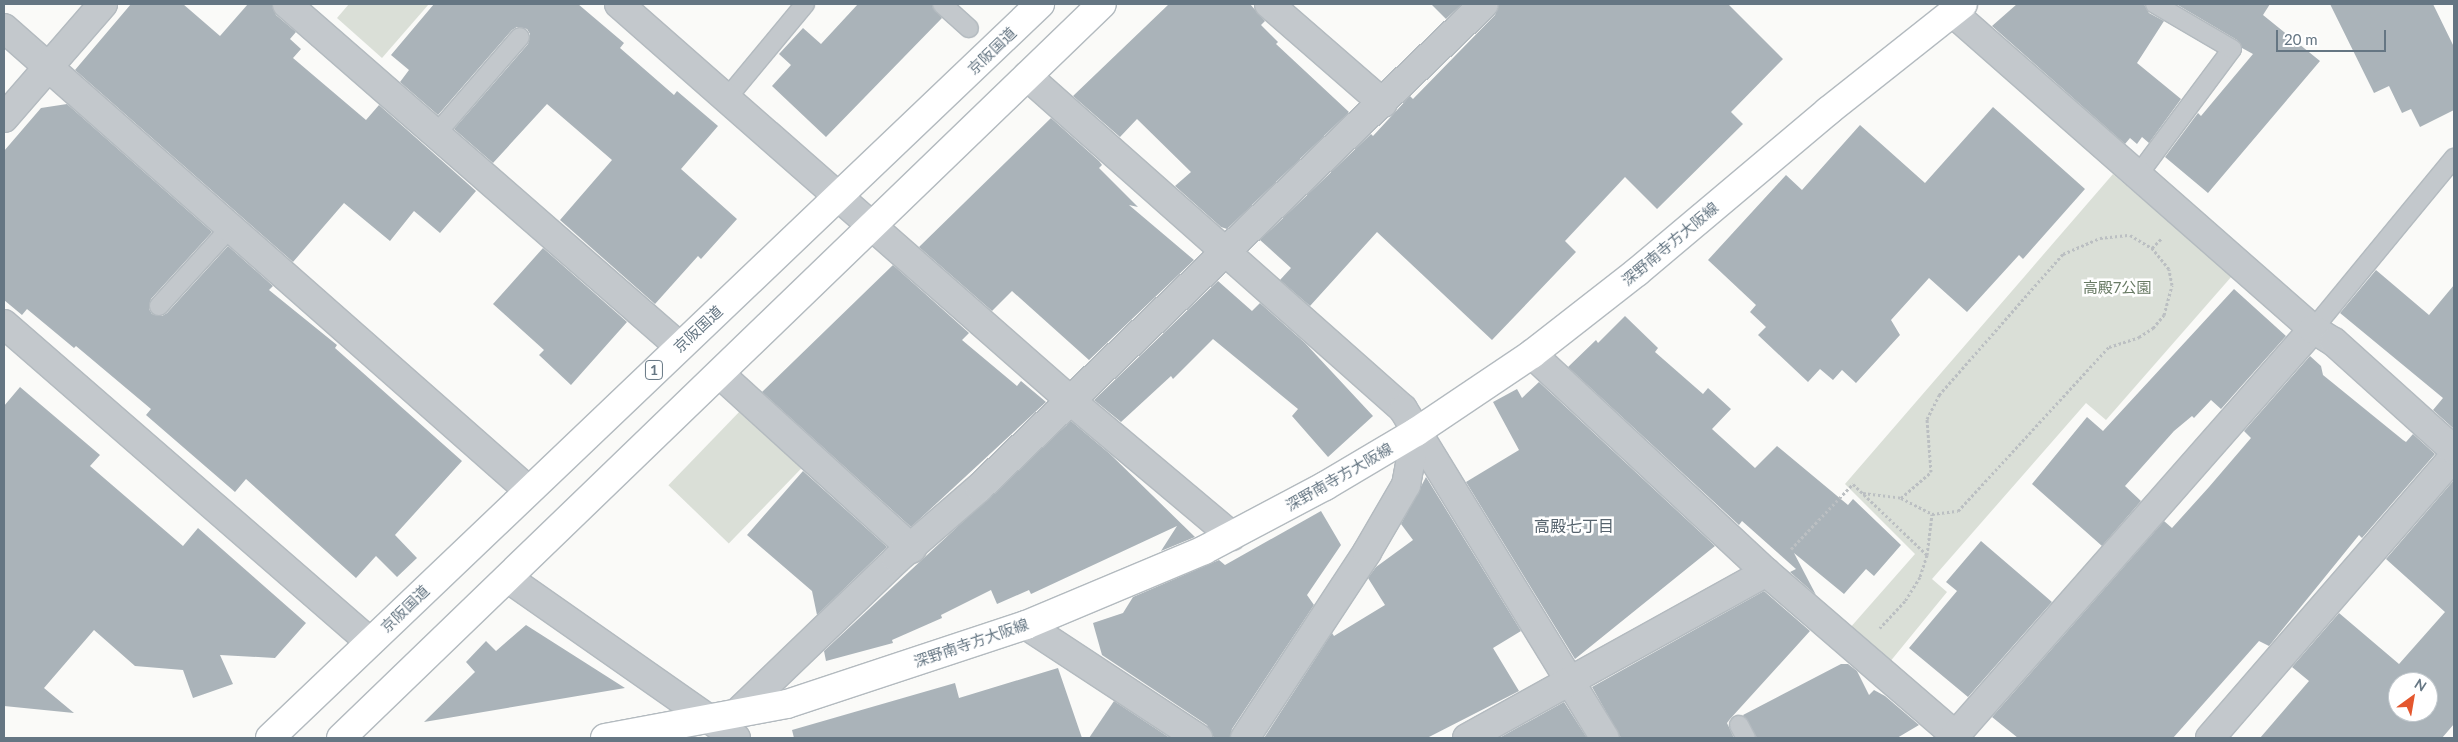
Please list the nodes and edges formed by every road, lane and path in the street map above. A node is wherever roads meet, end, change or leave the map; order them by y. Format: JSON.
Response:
{"nodes":[{"id":1,"x":102,"y":4,"type":"edge"},
{"id":2,"x":287,"y":4,"type":"edge"},
{"id":3,"x":619,"y":4,"type":"edge"},
{"id":4,"x":805,"y":4,"type":"edge"},
{"id":5,"x":942,"y":4,"type":"edge"},
{"id":6,"x":1040,"y":4,"type":"edge"},
{"id":7,"x":1102,"y":4,"type":"edge"},
{"id":8,"x":1269,"y":4,"type":"edge"},
{"id":9,"x":1484,"y":4,"type":"edge"},
{"id":10,"x":2155,"y":4,"type":"edge"},
{"id":11,"x":1958,"y":8,"type":"edge"},
{"id":12,"x":4,"y":28,"type":"edge"},
{"id":13,"x":969,"y":28,"type":"dead end"},
{"id":14,"x":520,"y":37,"type":"dead end"},
{"id":15,"x":48,"y":66,"type":"junction"},
{"id":16,"x":1027,"y":76,"type":"junction"},
{"id":17,"x":727,"y":98,"type":"junction"},
{"id":18,"x":1382,"y":103,"type":"junction"},
{"id":19,"x":4,"y":118,"type":"edge"},
{"id":20,"x":436,"y":134,"type":"junction"},
{"id":21,"x":2454,"y":158,"type":"edge"},
{"id":22,"x":2138,"y":175,"type":"junction"},
{"id":23,"x":839,"y":198,"type":"junction"},
{"id":24,"x":2184,"y":215,"type":"junction"},
{"id":25,"x":872,"y":226,"type":"junction"},
{"id":26,"x":230,"y":228,"type":"junction"},
{"id":27,"x":2152,"y":248,"type":"junction"},
{"id":28,"x":1225,"y":251,"type":"junction"},
{"id":29,"x":160,"y":306,"type":"dead end"},
{"id":30,"x":4,"y":324,"type":"edge"},
{"id":31,"x":2313,"y":329,"type":"junction"},
{"id":32,"x":679,"y":346,"type":"junction"},
{"id":33,"x":1532,"y":354,"type":"junction"},
{"id":34,"x":721,"y":375,"type":"junction"},
{"id":35,"x":1071,"y":401,"type":"junction"},
{"id":36,"x":1416,"y":432,"type":"junction"},
{"id":37,"x":2454,"y":450,"type":"edge"},
{"id":38,"x":2454,"y":456,"type":"edge"},
{"id":39,"x":528,"y":490,"type":"junction"},
{"id":40,"x":1863,"y":493,"type":"junction"},
{"id":41,"x":1902,"y":498,"type":"junction"},
{"id":42,"x":1932,"y":514,"type":"junction"},
{"id":43,"x":1232,"y":536,"type":"junction"},
{"id":44,"x":912,"y":549,"type":"junction"},
{"id":45,"x":1789,"y":552,"type":"dead end"},
{"id":46,"x":1927,"y":555,"type":"junction"},
{"id":47,"x":1766,"y":572,"type":"junction"},
{"id":48,"x":509,"y":579,"type":"junction"},
{"id":49,"x":1026,"y":625,"type":"junction"},
{"id":50,"x":370,"y":642,"type":"junction"},
{"id":51,"x":1859,"y":651,"type":"junction"},
{"id":52,"x":1572,"y":682,"type":"junction"},
{"id":53,"x":706,"y":719,"type":"junction"},
{"id":54,"x":736,"y":726,"type":"edge"},
{"id":55,"x":270,"y":738,"type":"edge"},
{"id":56,"x":341,"y":738,"type":"edge"},
{"id":57,"x":604,"y":738,"type":"edge"},
{"id":58,"x":1198,"y":738,"type":"edge"},
{"id":59,"x":1245,"y":738,"type":"edge"},
{"id":60,"x":1467,"y":738,"type":"edge"},
{"id":61,"x":1605,"y":738,"type":"edge"},
{"id":62,"x":1956,"y":738,"type":"edge"},
{"id":63,"x":2210,"y":738,"type":"edge"}],
"edges":[{"from":1,"to":15,"type":"street"},
{"from":2,"to":20,"type":"street"},
{"from":3,"to":17,"type":"street"},
{"from":4,"to":17,"type":"lane"},
{"from":5,"to":13,"type":"lane"},
{"from":6,"to":23,"type":"main road","name":"京阪国道","number":"1"},
{"from":7,"to":16,"type":"main road"},
{"from":8,"to":18,"type":"street"},
{"from":9,"to":18,"type":"street"},
{"from":10,"to":22,"type":"lane"},
{"from":11,"to":22,"type":"street"},
{"from":11,"to":33,"type":"main road","name":"深野南寺方大阪線"},
{"from":12,"to":15,"type":"street"},
{"from":14,"to":20,"type":"lane"},
{"from":15,"to":19,"type":"street"},
{"from":15,"to":26,"type":"street"},
{"from":16,"to":25,"type":"main road"},
{"from":16,"to":28,"type":"street"},
{"from":17,"to":23,"type":"street"},
{"from":18,"to":28,"type":"street"},
{"from":20,"to":32,"type":"street"},
{"from":21,"to":31,"type":"lane"},
{"from":22,"to":24,"type":"street"},
{"from":23,"to":25,"type":"street"},
{"from":23,"to":32,"type":"main road","name":"京阪国道","number":"1"},
{"from":24,"to":27,"type":"path"},
{"from":24,"to":31,"type":"street"},
{"from":25,"to":34,"type":"main road"},
{"from":25,"to":35,"type":"street"},
{"from":26,"to":29,"type":"lane"},
{"from":26,"to":39,"type":"street"},
{"from":27,"to":41,"type":"path"},
{"from":27,"to":42,"type":"path"},
{"from":28,"to":35,"type":"street"},
{"from":28,"to":36,"type":"street"},
{"from":30,"to":50,"type":"street"},
{"from":31,"to":37,"type":"street"},
{"from":31,"to":62,"type":"street"},
{"from":32,"to":39,"type":"main road","name":"京阪国道","number":"1"},
{"from":33,"to":36,"type":"main road","name":"深野南寺方大阪線"},
{"from":33,"to":47,"type":"street"},
{"from":34,"to":44,"type":"street"},
{"from":34,"to":48,"type":"main road"},
{"from":35,"to":43,"type":"street"},
{"from":35,"to":44,"type":"street"},
{"from":36,"to":43,"type":"main road","name":"深野南寺方大阪線"},
{"from":36,"to":52,"type":"street"},
{"from":36,"to":59,"type":"street"},
{"from":38,"to":63,"type":"street"},
{"from":39,"to":50,"type":"main road","name":"京阪国道","number":"1"},
{"from":40,"to":41,"type":"path"},
{"from":40,"to":45,"type":"path"},
{"from":40,"to":46,"type":"path"},
{"from":41,"to":42,"type":"path"},
{"from":42,"to":46,"type":"path"},
{"from":43,"to":49,"type":"main road","name":"深野南寺方大阪線"},
{"from":44,"to":54,"type":"street"},
{"from":46,"to":51,"type":"path"},
{"from":47,"to":51,"type":"street"},
{"from":47,"to":52,"type":"street"},
{"from":48,"to":53,"type":"street"},
{"from":48,"to":56,"type":"main road"},
{"from":49,"to":54,"type":"main road","name":"深野南寺方大阪線"},
{"from":49,"to":58,"type":"street"},
{"from":50,"to":55,"type":"main road","name":"京阪国道","number":"1"},
{"from":51,"to":62,"type":"street"},
{"from":52,"to":60,"type":"street"},
{"from":52,"to":61,"type":"street"},
{"from":53,"to":54,"type":"main road","name":"深野南寺方大阪線"},
{"from":53,"to":57,"type":"main road","name":"深野南寺方大阪線"}]}
